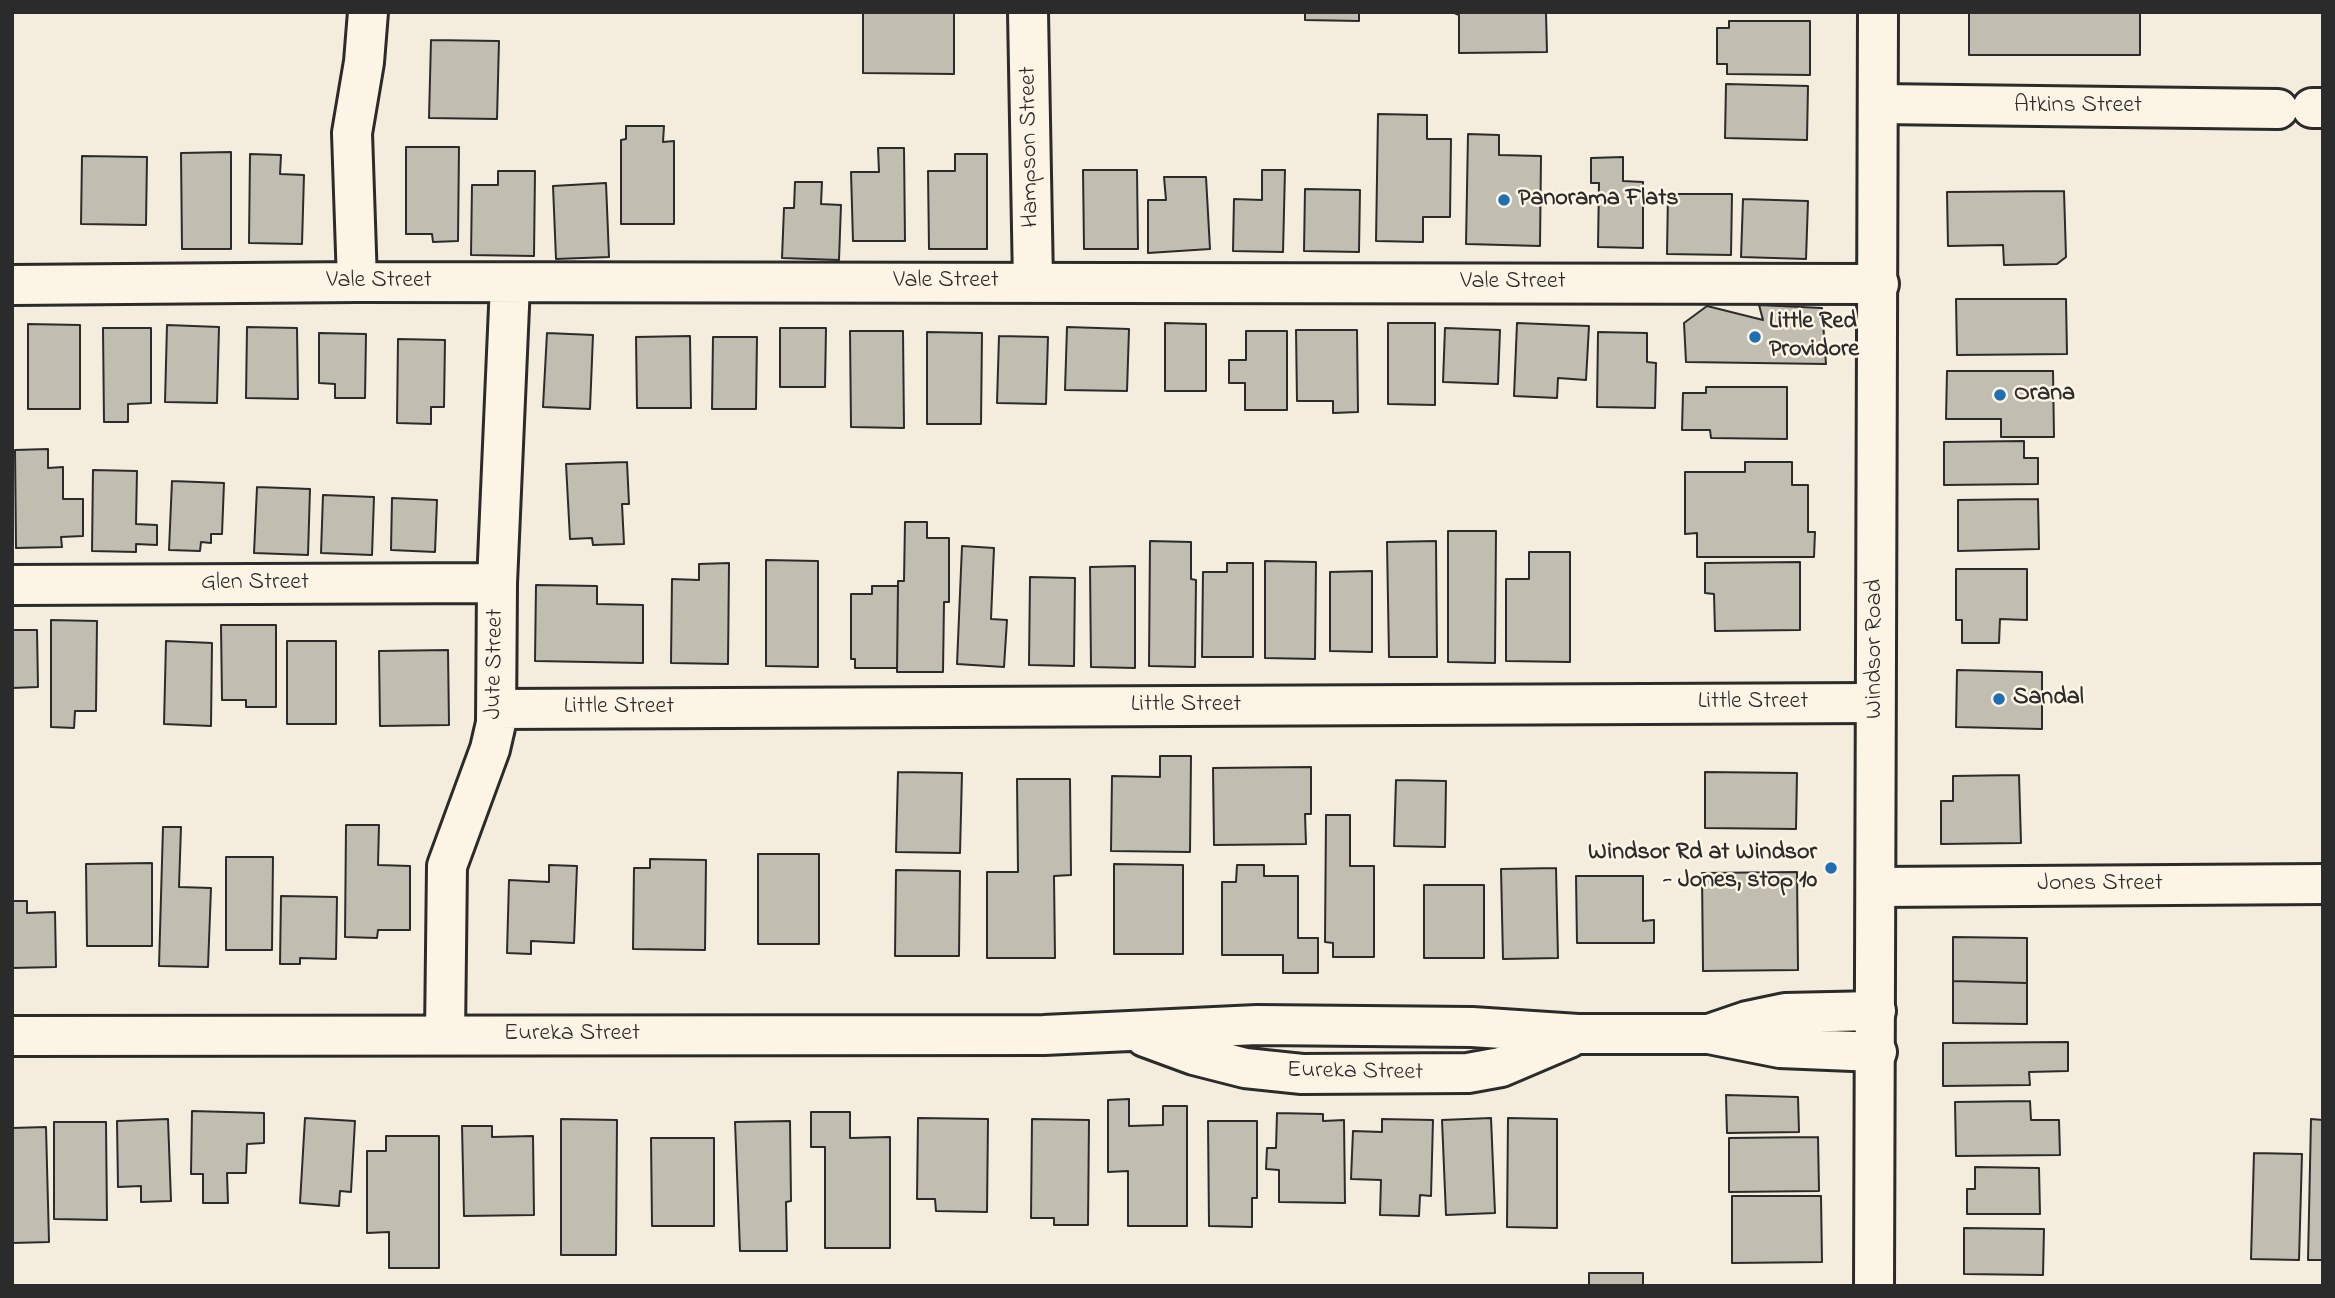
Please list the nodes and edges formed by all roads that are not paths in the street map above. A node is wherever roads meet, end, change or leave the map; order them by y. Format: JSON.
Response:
{"nodes":[{"id":1,"x":368,"y":12,"type":"edge"},
{"id":2,"x":1028,"y":12,"type":"edge"},
{"id":3,"x":1878,"y":12,"type":"edge"},
{"id":4,"x":1878,"y":104,"type":"junction"},
{"id":5,"x":2304,"y":108,"type":"edge"},
{"id":6,"x":357,"y":282,"type":"junction"},
{"id":7,"x":1034,"y":282,"type":"junction"},
{"id":8,"x":510,"y":284,"type":"junction"},
{"id":9,"x":1879,"y":284,"type":"junction"},
{"id":10,"x":12,"y":285,"type":"edge"},
{"id":11,"x":497,"y":583,"type":"junction"},
{"id":12,"x":12,"y":585,"type":"edge"},
{"id":13,"x":1875,"y":703,"type":"junction"},
{"id":14,"x":497,"y":709,"type":"junction"},
{"id":15,"x":2323,"y":884,"type":"edge"},
{"id":16,"x":1877,"y":887,"type":"junction"},
{"id":17,"x":1877,"y":1011,"type":"junction"},
{"id":18,"x":1709,"y":1034,"type":"junction"},
{"id":19,"x":445,"y":1035,"type":"junction"},
{"id":20,"x":12,"y":1036,"type":"edge"},
{"id":21,"x":1877,"y":1052,"type":"junction"},
{"id":22,"x":1874,"y":1286,"type":"edge"}],
"edges":[{"from":1,"to":6,"type":"street"},
{"from":2,"to":7,"type":"street","name":"Hampson Street"},
{"from":3,"to":4,"type":"street","name":"Windsor Road"},
{"from":4,"to":5,"type":"street","name":"Atkins Street"},
{"from":4,"to":9,"type":"street","name":"Windsor Road"},
{"from":6,"to":8,"type":"street","name":"Vale Street"},
{"from":6,"to":10,"type":"street","name":"Vale Street"},
{"from":7,"to":8,"type":"street","name":"Vale Street"},
{"from":7,"to":9,"type":"street","name":"Vale Street"},
{"from":8,"to":11,"type":"street","name":"Jute Street"},
{"from":9,"to":13,"type":"street","name":"Windsor Road"},
{"from":11,"to":12,"type":"street","name":"Glen Street"},
{"from":11,"to":14,"type":"street","name":"Jute Street"},
{"from":13,"to":14,"type":"street","name":"Little Street"},
{"from":13,"to":16,"type":"street","name":"Windsor Road"},
{"from":14,"to":19,"type":"street","name":"Jute Street"},
{"from":15,"to":16,"type":"street","name":"Jones Street"},
{"from":16,"to":17,"type":"street","name":"Windsor Road"},
{"from":17,"to":18,"type":"street","name":"Eureka Street"},
{"from":17,"to":21,"type":"street","name":"Windsor Road"},
{"from":18,"to":19,"type":"street","name":"Eureka Street"},
{"from":18,"to":21,"type":"street","name":"Eureka Street"},
{"from":19,"to":20,"type":"street","name":"Eureka Street"},
{"from":21,"to":22,"type":"street","name":"Windsor Road"}]}
